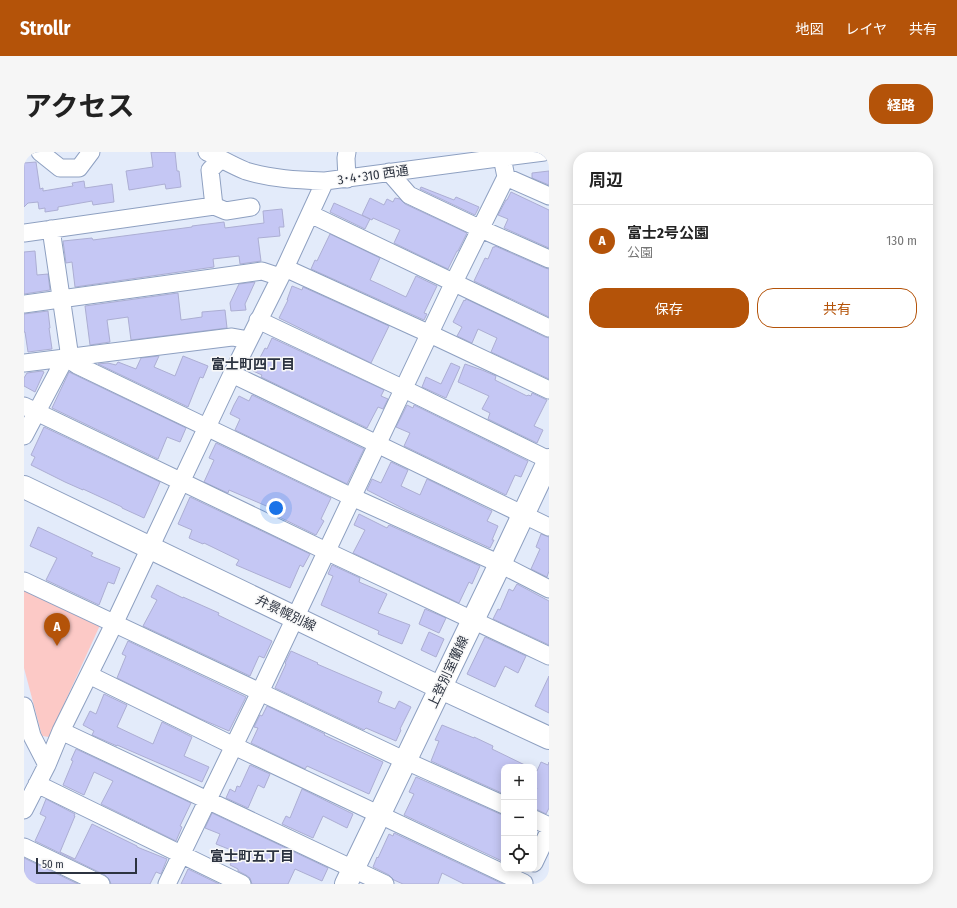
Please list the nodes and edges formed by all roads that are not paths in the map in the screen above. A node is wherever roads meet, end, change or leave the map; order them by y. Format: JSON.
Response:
{"nodes":[{"id":1,"x":40,"y":152,"type":"edge"},
{"id":2,"x":91,"y":152,"type":"edge"},
{"id":3,"x":347,"y":152,"type":"edge"},
{"id":4,"x":544,"y":152,"type":"edge"},
{"id":5,"x":214,"y":155,"type":"edge"},
{"id":6,"x":501,"y":155,"type":"edge"},
{"id":7,"x":389,"y":172,"type":"junction"},
{"id":8,"x":506,"y":177,"type":"junction"},
{"id":9,"x":347,"y":179,"type":"junction"},
{"id":10,"x":325,"y":181,"type":"junction"},
{"id":11,"x":549,"y":196,"type":"edge"},
{"id":12,"x":214,"y":206,"type":"junction"},
{"id":13,"x":251,"y":207,"type":"dead end"},
{"id":14,"x":310,"y":214,"type":"junction"},
{"id":15,"x":51,"y":229,"type":"junction"},
{"id":16,"x":481,"y":229,"type":"junction"},
{"id":17,"x":24,"y":233,"type":"edge"},
{"id":18,"x":549,"y":259,"type":"edge"},
{"id":19,"x":282,"y":272,"type":"junction"},
{"id":20,"x":454,"y":282,"type":"junction"},
{"id":21,"x":61,"y":299,"type":"junction"},
{"id":22,"x":24,"y":304,"type":"edge"},
{"id":23,"x":258,"y":320,"type":"junction"},
{"id":24,"x":549,"y":328,"type":"edge"},
{"id":25,"x":430,"y":334,"type":"junction"},
{"id":26,"x":249,"y":340,"type":"junction"},
{"id":27,"x":65,"y":357,"type":"junction"},
{"id":28,"x":24,"y":363,"type":"edge"},
{"id":29,"x":232,"y":374,"type":"junction"},
{"id":30,"x":404,"y":389,"type":"junction"},
{"id":31,"x":549,"y":390,"type":"edge"},
{"id":32,"x":30,"y":409,"type":"edge"},
{"id":33,"x":207,"y":427,"type":"junction"},
{"id":34,"x":24,"y":436,"type":"edge"},
{"id":35,"x":377,"y":444,"type":"junction"},
{"id":36,"x":549,"y":460,"type":"edge"},
{"id":37,"x":181,"y":482,"type":"junction"},
{"id":38,"x":24,"y":487,"type":"edge"},
{"id":39,"x":352,"y":497,"type":"junction"},
{"id":40,"x":523,"y":514,"type":"junction"},
{"id":41,"x":549,"y":526,"type":"edge"},
{"id":42,"x":150,"y":548,"type":"junction"},
{"id":43,"x":326,"y":551,"type":"junction"},
{"id":44,"x":500,"y":564,"type":"junction"},
{"id":45,"x":24,"y":581,"type":"edge"},
{"id":46,"x":549,"y":589,"type":"edge"},
{"id":47,"x":295,"y":617,"type":"junction"},
{"id":48,"x":473,"y":620,"type":"junction"},
{"id":49,"x":114,"y":624,"type":"junction"},
{"id":50,"x":549,"y":656,"type":"edge"},
{"id":51,"x":88,"y":675,"type":"junction"},
{"id":52,"x":441,"y":688,"type":"junction"},
{"id":53,"x":260,"y":692,"type":"junction"},
{"id":54,"x":24,"y":706,"type":"edge"},
{"id":55,"x":61,"y":731,"type":"junction"},
{"id":56,"x":28,"y":737,"type":"edge"},
{"id":57,"x":549,"y":738,"type":"edge"},
{"id":58,"x":234,"y":746,"type":"junction"},
{"id":59,"x":406,"y":761,"type":"junction"},
{"id":60,"x":47,"y":765,"type":"junction"},
{"id":61,"x":37,"y":784,"type":"junction"},
{"id":62,"x":208,"y":800,"type":"junction"},
{"id":63,"x":501,"y":804,"type":"edge"},
{"id":64,"x":24,"y":810,"type":"edge"},
{"id":65,"x":380,"y":815,"type":"junction"},
{"id":66,"x":537,"y":820,"type":"edge"},
{"id":67,"x":549,"y":826,"type":"edge"},
{"id":68,"x":549,"y":832,"type":"edge"},
{"id":69,"x":24,"y":847,"type":"edge"},
{"id":70,"x":182,"y":854,"type":"junction"},
{"id":71,"x":537,"y":857,"type":"edge"},
{"id":72,"x":350,"y":876,"type":"edge"},
{"id":73,"x":527,"y":879,"type":"edge"},
{"id":74,"x":101,"y":884,"type":"edge"},
{"id":75,"x":167,"y":884,"type":"edge"},
{"id":76,"x":242,"y":884,"type":"edge"},
{"id":77,"x":384,"y":884,"type":"edge"}],
"edges":[{"from":1,"to":2,"type":"street"},
{"from":3,"to":9,"type":"street"},
{"from":4,"to":6,"type":"street","name":"3･4･310 西通"},
{"from":5,"to":10,"type":"street","name":"3･4･310 西通"},
{"from":5,"to":12,"type":"street"},
{"from":6,"to":7,"type":"street","name":"3･4･310 西通"},
{"from":6,"to":8,"type":"street"},
{"from":7,"to":9,"type":"street","name":"3･4･310 西通"},
{"from":7,"to":16,"type":"street"},
{"from":8,"to":11,"type":"street"},
{"from":8,"to":16,"type":"street"},
{"from":9,"to":10,"type":"street","name":"3･4･310 西通"},
{"from":10,"to":14,"type":"street"},
{"from":12,"to":13,"type":"street"},
{"from":12,"to":15,"type":"street"},
{"from":14,"to":19,"type":"street"},
{"from":14,"to":20,"type":"street"},
{"from":15,"to":17,"type":"street"},
{"from":15,"to":21,"type":"street"},
{"from":16,"to":18,"type":"street"},
{"from":16,"to":20,"type":"street"},
{"from":19,"to":21,"type":"street"},
{"from":19,"to":23,"type":"street"},
{"from":19,"to":25,"type":"street"},
{"from":20,"to":24,"type":"street"},
{"from":20,"to":25,"type":"street"},
{"from":21,"to":22,"type":"street"},
{"from":21,"to":27,"type":"street"},
{"from":23,"to":26,"type":"street"},
{"from":23,"to":30,"type":"street"},
{"from":25,"to":30,"type":"street"},
{"from":25,"to":31,"type":"street"},
{"from":26,"to":27,"type":"street"},
{"from":26,"to":29,"type":"street"},
{"from":27,"to":28,"type":"street"},
{"from":27,"to":32,"type":"street"},
{"from":27,"to":33,"type":"street"},
{"from":29,"to":33,"type":"street"},
{"from":29,"to":35,"type":"street"},
{"from":30,"to":35,"type":"street"},
{"from":30,"to":36,"type":"street"},
{"from":32,"to":34,"type":"street"},
{"from":32,"to":37,"type":"street"},
{"from":33,"to":37,"type":"street"},
{"from":33,"to":39,"type":"street"},
{"from":35,"to":39,"type":"street"},
{"from":35,"to":40,"type":"street"},
{"from":36,"to":40,"type":"main road","name":"上登別室蘭線"},
{"from":37,"to":42,"type":"street"},
{"from":37,"to":43,"type":"street"},
{"from":38,"to":42,"type":"main road","name":"弁景幌別線"},
{"from":39,"to":43,"type":"street"},
{"from":39,"to":44,"type":"street"},
{"from":40,"to":41,"type":"street"},
{"from":40,"to":44,"type":"main road","name":"上登別室蘭線"},
{"from":42,"to":47,"type":"main road","name":"弁景幌別線"},
{"from":42,"to":49,"type":"street"},
{"from":43,"to":47,"type":"street"},
{"from":43,"to":48,"type":"street"},
{"from":44,"to":46,"type":"street"},
{"from":44,"to":48,"type":"main road","name":"上登別室蘭線"},
{"from":45,"to":49,"type":"street"},
{"from":47,"to":52,"type":"main road","name":"弁景幌別線"},
{"from":47,"to":53,"type":"street"},
{"from":48,"to":50,"type":"street"},
{"from":48,"to":52,"type":"main road","name":"上登別室蘭線"},
{"from":49,"to":51,"type":"street"},
{"from":49,"to":53,"type":"street"},
{"from":51,"to":55,"type":"street"},
{"from":51,"to":58,"type":"street"},
{"from":52,"to":57,"type":"main road","name":"弁景幌別線"},
{"from":52,"to":59,"type":"main road","name":"上登別室蘭線"},
{"from":53,"to":58,"type":"street"},
{"from":53,"to":59,"type":"street"},
{"from":54,"to":56,"type":"street"},
{"from":55,"to":60,"type":"street"},
{"from":55,"to":62,"type":"street"},
{"from":56,"to":60,"type":"street"},
{"from":58,"to":62,"type":"street"},
{"from":58,"to":65,"type":"street"},
{"from":59,"to":63,"type":"street"},
{"from":59,"to":65,"type":"main road","name":"上登別室蘭線"},
{"from":60,"to":61,"type":"street"},
{"from":61,"to":64,"type":"street"},
{"from":61,"to":70,"type":"street"},
{"from":62,"to":70,"type":"street"},
{"from":62,"to":72,"type":"street"},
{"from":65,"to":72,"type":"main road","name":"上登別室蘭線"},
{"from":65,"to":73,"type":"street"},
{"from":66,"to":67,"type":"street"},
{"from":68,"to":71,"type":"street"},
{"from":69,"to":74,"type":"street"},
{"from":70,"to":75,"type":"street"},
{"from":70,"to":76,"type":"street"},
{"from":72,"to":77,"type":"street"}]}
